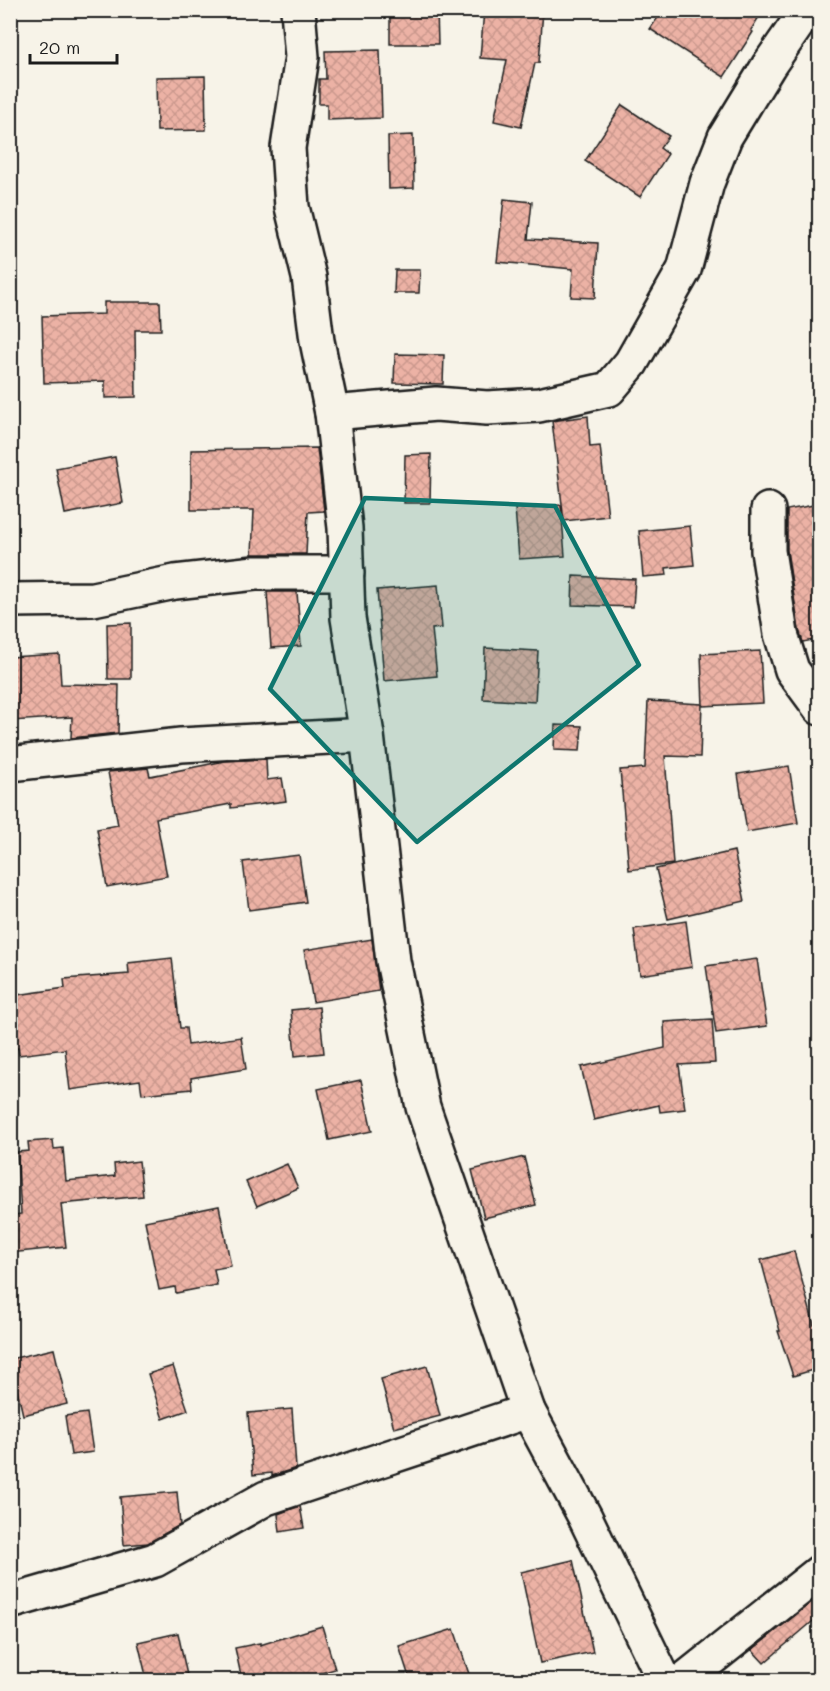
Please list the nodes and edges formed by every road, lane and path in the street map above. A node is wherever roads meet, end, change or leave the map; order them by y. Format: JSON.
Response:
{"nodes":[{"id":1,"x":297,"y":10,"type":"edge"},
{"id":2,"x":807,"y":10,"type":"edge"},
{"id":3,"x":332,"y":413,"type":"junction"},
{"id":4,"x":768,"y":510,"type":"dead end"},
{"id":5,"x":347,"y":573,"type":"junction"},
{"id":6,"x":10,"y":600,"type":"edge"},
{"id":7,"x":819,"y":708,"type":"edge"},
{"id":8,"x":367,"y":735,"type":"junction"},
{"id":9,"x":10,"y":764,"type":"edge"},
{"id":10,"x":528,"y":1411,"type":"junction"},
{"id":11,"x":819,"y":1572,"type":"edge"},
{"id":12,"x":10,"y":1602,"type":"edge"},
{"id":13,"x":663,"y":1680,"type":"edge"},
{"id":14,"x":684,"y":1680,"type":"edge"}],
"edges":[{"from":1,"to":3,"type":"street"},
{"from":2,"to":3,"type":"street"},
{"from":3,"to":5,"type":"street"},
{"from":4,"to":7,"type":"street"},
{"from":5,"to":6,"type":"street"},
{"from":5,"to":8,"type":"street"},
{"from":8,"to":9,"type":"street"},
{"from":8,"to":10,"type":"street"},
{"from":10,"to":12,"type":"street"},
{"from":10,"to":13,"type":"street"},
{"from":11,"to":14,"type":"street"}]}
